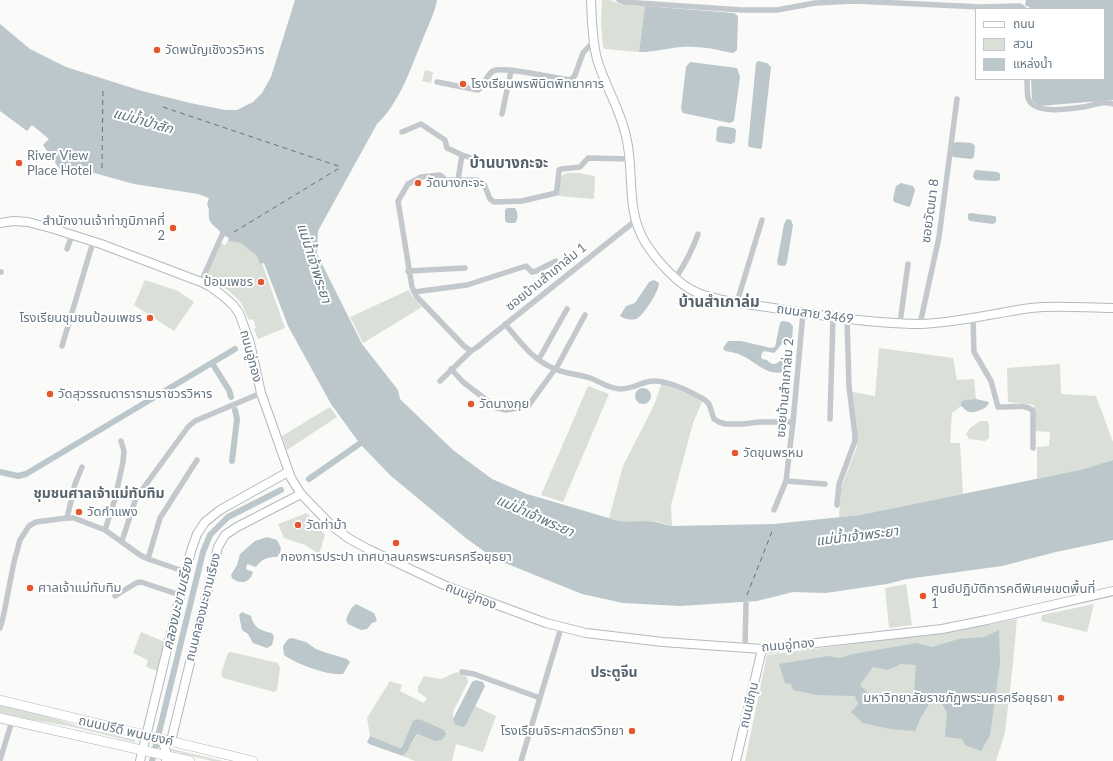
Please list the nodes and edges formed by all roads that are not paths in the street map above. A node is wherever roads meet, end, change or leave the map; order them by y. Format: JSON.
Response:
{"nodes":[{"id":1,"x":591,"y":0,"type":"edge"},
{"id":2,"x":619,"y":0,"type":"edge"},
{"id":3,"x":1023,"y":8,"type":"edge"},
{"id":4,"x":593,"y":42,"type":"junction"},
{"id":5,"x":511,"y":70,"type":"junction"},
{"id":6,"x":1027,"y":80,"type":"edge"},
{"id":7,"x":437,"y":82,"type":"dead end"},
{"id":8,"x":957,"y":99,"type":"dead end"},
{"id":9,"x":1113,"y":104,"type":"edge"},
{"id":10,"x":502,"y":114,"type":"dead end"},
{"id":11,"x":402,"y":132,"type":"dead end"},
{"id":12,"x":462,"y":155,"type":"junction"},
{"id":13,"x":631,"y":159,"type":"junction"},
{"id":14,"x":496,"y":166,"type":"dead end"},
{"id":15,"x":458,"y":180,"type":"junction"},
{"id":16,"x":762,"y":220,"type":"dead end"},
{"id":17,"x":635,"y":221,"type":"junction"},
{"id":18,"x":0,"y":223,"type":"edge"},
{"id":19,"x":698,"y":234,"type":"dead end"},
{"id":20,"x":72,"y":235,"type":"junction"},
{"id":21,"x":222,"y":235,"type":"dead end"},
{"id":22,"x":93,"y":242,"type":"junction"},
{"id":23,"x":67,"y":249,"type":"dead end"},
{"id":24,"x":556,"y":261,"type":"dead end"},
{"id":25,"x":908,"y":264,"type":"dead end"},
{"id":26,"x":464,"y":268,"type":"dead end"},
{"id":27,"x":408,"y":271,"type":"junction"},
{"id":28,"x":674,"y":279,"type":"junction"},
{"id":29,"x":201,"y":282,"type":"junction"},
{"id":30,"x":414,"y":292,"type":"junction"},
{"id":31,"x":737,"y":302,"type":"junction"},
{"id":32,"x":567,"y":308,"type":"dead end"},
{"id":33,"x":1113,"y":308,"type":"edge"},
{"id":34,"x":803,"y":313,"type":"junction"},
{"id":35,"x":585,"y":315,"type":"dead end"},
{"id":36,"x":833,"y":317,"type":"junction"},
{"id":37,"x":848,"y":319,"type":"junction"},
{"id":38,"x":973,"y":319,"type":"junction"},
{"id":39,"x":900,"y":323,"type":"junction"},
{"id":40,"x":506,"y":324,"type":"junction"},
{"id":41,"x":920,"y":324,"type":"junction"},
{"id":42,"x":62,"y":346,"type":"dead end"},
{"id":43,"x":471,"y":350,"type":"junction"},
{"id":44,"x":539,"y":359,"type":"junction"},
{"id":45,"x":451,"y":369,"type":"junction"},
{"id":46,"x":555,"y":369,"type":"junction"},
{"id":47,"x":440,"y":381,"type":"dead end"},
{"id":48,"x":261,"y":393,"type":"junction"},
{"id":49,"x":830,"y":419,"type":"dead end"},
{"id":50,"x":793,"y":422,"type":"junction"},
{"id":51,"x":121,"y":441,"type":"dead end"},
{"id":52,"x":1033,"y":448,"type":"dead end"},
{"id":53,"x":197,"y":460,"type":"dead end"},
{"id":54,"x":82,"y":467,"type":"dead end"},
{"id":55,"x":288,"y":472,"type":"junction"},
{"id":56,"x":786,"y":481,"type":"junction"},
{"id":57,"x":825,"y":484,"type":"dead end"},
{"id":58,"x":301,"y":494,"type":"junction"},
{"id":59,"x":837,"y":506,"type":"dead end"},
{"id":60,"x":774,"y":510,"type":"dead end"},
{"id":61,"x":67,"y":518,"type":"junction"},
{"id":62,"x":105,"y":530,"type":"junction"},
{"id":63,"x":122,"y":541,"type":"junction"},
{"id":64,"x":148,"y":559,"type":"junction"},
{"id":65,"x":186,"y":572,"type":"junction"},
{"id":66,"x":1113,"y":591,"type":"edge"},
{"id":67,"x":180,"y":595,"type":"junction"},
{"id":68,"x":115,"y":596,"type":"dead end"},
{"id":69,"x":746,"y":604,"type":"dead end"},
{"id":70,"x":0,"y":628,"type":"edge"},
{"id":71,"x":561,"y":628,"type":"junction"},
{"id":72,"x":745,"y":648,"type":"junction"},
{"id":73,"x":762,"y":649,"type":"junction"},
{"id":74,"x":462,"y":672,"type":"dead end"},
{"id":75,"x":540,"y":698,"type":"junction"},
{"id":76,"x":0,"y":700,"type":"edge"},
{"id":77,"x":0,"y":718,"type":"edge"},
{"id":78,"x":12,"y":720,"type":"junction"},
{"id":79,"x":149,"y":736,"type":"junction"},
{"id":80,"x":165,"y":748,"type":"edge"},
{"id":81,"x":146,"y":751,"type":"junction"},
{"id":82,"x":0,"y":760,"type":"edge"},
{"id":83,"x":140,"y":761,"type":"edge"},
{"id":84,"x":190,"y":761,"type":"edge"},
{"id":85,"x":253,"y":761,"type":"edge"},
{"id":86,"x":521,"y":761,"type":"edge"},
{"id":87,"x":736,"y":761,"type":"edge"}],
"edges":[{"from":1,"to":4,"type":"main road","name":"ถนนสาย 3469"},
{"from":2,"to":3,"type":"street"},
{"from":4,"to":5,"type":"street"},
{"from":4,"to":13,"type":"main road","name":"ถนนสาย 3469"},
{"from":5,"to":7,"type":"street"},
{"from":5,"to":10,"type":"street"},
{"from":6,"to":9,"type":"street"},
{"from":8,"to":41,"type":"street","name":"ซอยวัฒนา 8"},
{"from":11,"to":12,"type":"street"},
{"from":12,"to":14,"type":"street"},
{"from":12,"to":15,"type":"street"},
{"from":13,"to":15,"type":"street"},
{"from":13,"to":17,"type":"main road","name":"ถนนสาย 3469"},
{"from":15,"to":27,"type":"street"},
{"from":16,"to":31,"type":"street"},
{"from":17,"to":28,"type":"main road","name":"ถนนสาย 3469"},
{"from":17,"to":40,"type":"street","name":"ซอยบ้านสำเภาล่ม 1"},
{"from":18,"to":20,"type":"main road","name":"ถนนอู่ทอง"},
{"from":19,"to":28,"type":"street"},
{"from":20,"to":22,"type":"main road","name":"ถนนอู่ทอง"},
{"from":20,"to":23,"type":"street"},
{"from":21,"to":29,"type":"street"},
{"from":22,"to":29,"type":"main road","name":"ถนนอู่ทอง"},
{"from":22,"to":42,"type":"street"},
{"from":24,"to":30,"type":"street"},
{"from":25,"to":39,"type":"street"},
{"from":26,"to":27,"type":"street"},
{"from":27,"to":30,"type":"street"},
{"from":28,"to":31,"type":"main road","name":"ถนนสาย 3469"},
{"from":29,"to":48,"type":"main road","name":"ถนนอู่ทอง"},
{"from":30,"to":43,"type":"street"},
{"from":31,"to":34,"type":"main road","name":"ถนนสาย 3469"},
{"from":32,"to":44,"type":"street"},
{"from":33,"to":38,"type":"main road","name":"ถนนสาย 3469"},
{"from":34,"to":36,"type":"main road","name":"ถนนสาย 3469"},
{"from":34,"to":50,"type":"street","name":"ซอยบ้านสำเภาล่ม 2"},
{"from":35,"to":46,"type":"street"},
{"from":36,"to":37,"type":"main road","name":"ถนนสาย 3469"},
{"from":36,"to":49,"type":"street"},
{"from":37,"to":39,"type":"main road","name":"ถนนสาย 3469"},
{"from":37,"to":59,"type":"street"},
{"from":38,"to":41,"type":"main road","name":"ถนนสาย 3469"},
{"from":38,"to":52,"type":"street"},
{"from":39,"to":41,"type":"main road","name":"ถนนสาย 3469"},
{"from":40,"to":43,"type":"street","name":"ซอยบ้านสำเภาล่ม 1"},
{"from":40,"to":44,"type":"street"},
{"from":43,"to":45,"type":"street","name":"ซอยบ้านสำเภาล่ม 1"},
{"from":44,"to":46,"type":"street"},
{"from":45,"to":46,"type":"street"},
{"from":45,"to":47,"type":"street","name":"ซอยบ้านสำเภาล่ม 1"},
{"from":46,"to":50,"type":"street"},
{"from":48,"to":55,"type":"main road","name":"ถนนอู่ทอง"},
{"from":48,"to":63,"type":"street"},
{"from":50,"to":56,"type":"street","name":"ซอยบ้านสำเภาล่ม 2"},
{"from":51,"to":62,"type":"street"},
{"from":53,"to":64,"type":"street"},
{"from":54,"to":61,"type":"street"},
{"from":55,"to":58,"type":"main road","name":"ถนนอู่ทอง"},
{"from":55,"to":65,"type":"main road","name":"ถนนคลองมะขามเรียง"},
{"from":56,"to":57,"type":"street"},
{"from":56,"to":60,"type":"street","name":"ซอยบ้านสำเภาล่ม 2"},
{"from":58,"to":71,"type":"main road","name":"ถนนอู่ทอง"},
{"from":58,"to":80,"type":"main road","name":"ถนนคลองมะขามเรียง"},
{"from":61,"to":62,"type":"street"},
{"from":61,"to":70,"type":"street"},
{"from":62,"to":63,"type":"street"},
{"from":63,"to":64,"type":"street"},
{"from":64,"to":65,"type":"street"},
{"from":65,"to":67,"type":"main road","name":"ถนนคลองมะขามเรียง"},
{"from":66,"to":73,"type":"main road","name":"ถนนอู่ทอง"},
{"from":67,"to":68,"type":"street"},
{"from":67,"to":79,"type":"main road","name":"ถนนคลองมะขามเรียง"},
{"from":69,"to":72,"type":"street"},
{"from":71,"to":72,"type":"main road","name":"ถนนอู่ทอง"},
{"from":71,"to":75,"type":"street"},
{"from":72,"to":73,"type":"main road","name":"ถนนอู่ทอง"},
{"from":73,"to":87,"type":"main road","name":"ถนนชีกุน"},
{"from":74,"to":75,"type":"street"},
{"from":75,"to":86,"type":"street"},
{"from":76,"to":79,"type":"main road","name":"ถนนปรีดี พนมยงค์"},
{"from":77,"to":78,"type":"main road","name":"ถนนปรีดี พนมยงค์"},
{"from":78,"to":81,"type":"main road","name":"ถนนปรีดี พนมยงค์"},
{"from":78,"to":82,"type":"street"},
{"from":79,"to":80,"type":"main road","name":"ถนนปรีดี พนมยงค์"},
{"from":79,"to":81,"type":"main road","name":"ถนนคลองมะขามเรียง"},
{"from":80,"to":81,"type":"main road","name":"ถนนปรีดี พนมยงค์"},
{"from":80,"to":84,"type":"main road","name":"ถนนปรีดี พนมยงค์"},
{"from":80,"to":85,"type":"main road","name":"ถนนปรีดี พนมยงค์"},
{"from":81,"to":83,"type":"main road","name":"ถนนคลองมะขามเรียง"}]}
